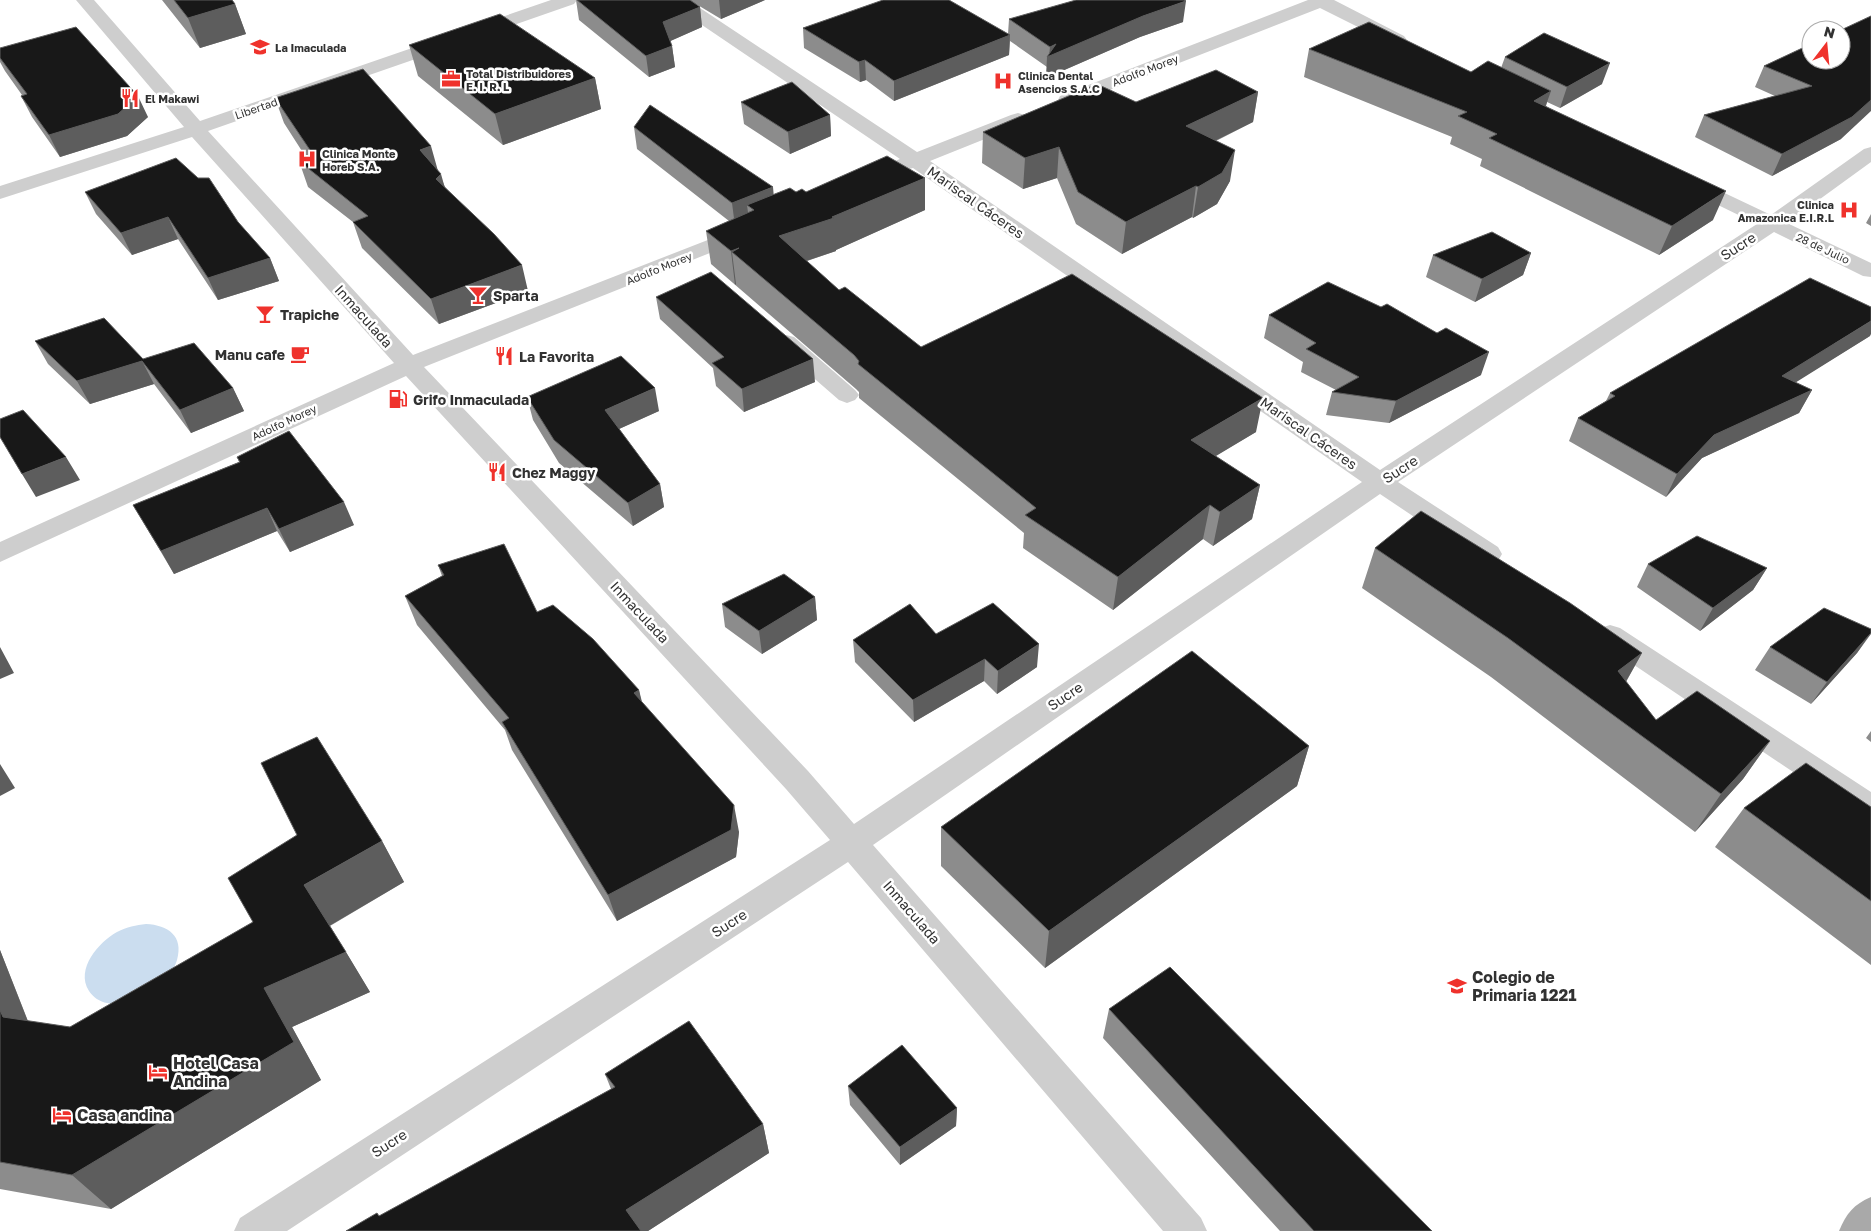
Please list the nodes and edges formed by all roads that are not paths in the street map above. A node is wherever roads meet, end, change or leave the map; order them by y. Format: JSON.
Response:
{"nodes":[{"id":1,"x":85,"y":0,"type":"edge"},
{"id":2,"x":568,"y":0,"type":"edge"},
{"id":3,"x":677,"y":0,"type":"edge"},
{"id":4,"x":1320,"y":1,"type":"edge"},
{"id":5,"x":1418,"y":50,"type":"edge"},
{"id":6,"x":196,"y":129,"type":"junction"},
{"id":7,"x":1871,"y":153,"type":"edge"},
{"id":8,"x":914,"y":159,"type":"junction"},
{"id":9,"x":887,"y":171,"type":"edge"},
{"id":10,"x":1675,"y":176,"type":"edge"},
{"id":11,"x":0,"y":193,"type":"edge"},
{"id":12,"x":1772,"y":224,"type":"junction"},
{"id":13,"x":759,"y":226,"type":"edge"},
{"id":14,"x":1871,"y":271,"type":"edge"},
{"id":15,"x":767,"y":326,"type":"edge"},
{"id":16,"x":409,"y":365,"type":"junction"},
{"id":17,"x":847,"y":395,"type":"dead end"},
{"id":18,"x":1380,"y":482,"type":"junction"},
{"id":19,"x":0,"y":553,"type":"edge"},
{"id":20,"x":1504,"y":565,"type":"edge"},
{"id":21,"x":1588,"y":620,"type":"edge"},
{"id":22,"x":1871,"y":808,"type":"edge"},
{"id":23,"x":851,"y":841,"type":"junction"},
{"id":24,"x":1871,"y":1216,"type":"edge"},
{"id":25,"x":253,"y":1231,"type":"edge"},
{"id":26,"x":1188,"y":1231,"type":"edge"},
{"id":27,"x":1858,"y":1231,"type":"edge"}],
"edges":[{"from":1,"to":6,"type":"street","name":"Inmaculada"},
{"from":2,"to":6,"type":"street","name":"Libertad"},
{"from":3,"to":8,"type":"street","name":"Mariscal Cáceres"},
{"from":4,"to":5,"type":"street"},
{"from":4,"to":8,"type":"street","name":"Adolfo Morey"},
{"from":6,"to":11,"type":"street","name":"Libertad"},
{"from":6,"to":16,"type":"street","name":"Inmaculada"},
{"from":7,"to":12,"type":"street","name":"Sucre"},
{"from":8,"to":9,"type":"street","name":"Adolfo Morey"},
{"from":8,"to":18,"type":"street","name":"Mariscal Cáceres"},
{"from":10,"to":12,"type":"street","name":"28 de Julio"},
{"from":12,"to":14,"type":"street","name":"28 de Julio"},
{"from":12,"to":18,"type":"street","name":"Sucre"},
{"from":13,"to":16,"type":"street","name":"Adolfo Morey"},
{"from":15,"to":17,"type":"street"},
{"from":16,"to":19,"type":"street","name":"Adolfo Morey"},
{"from":16,"to":23,"type":"street","name":"Inmaculada"},
{"from":18,"to":20,"type":"street","name":"Mariscal Cáceres"},
{"from":18,"to":23,"type":"street","name":"Sucre"},
{"from":21,"to":22,"type":"street"},
{"from":23,"to":25,"type":"street","name":"Sucre"},
{"from":23,"to":26,"type":"street","name":"Inmaculada"},
{"from":24,"to":27,"type":"main road"}]}
